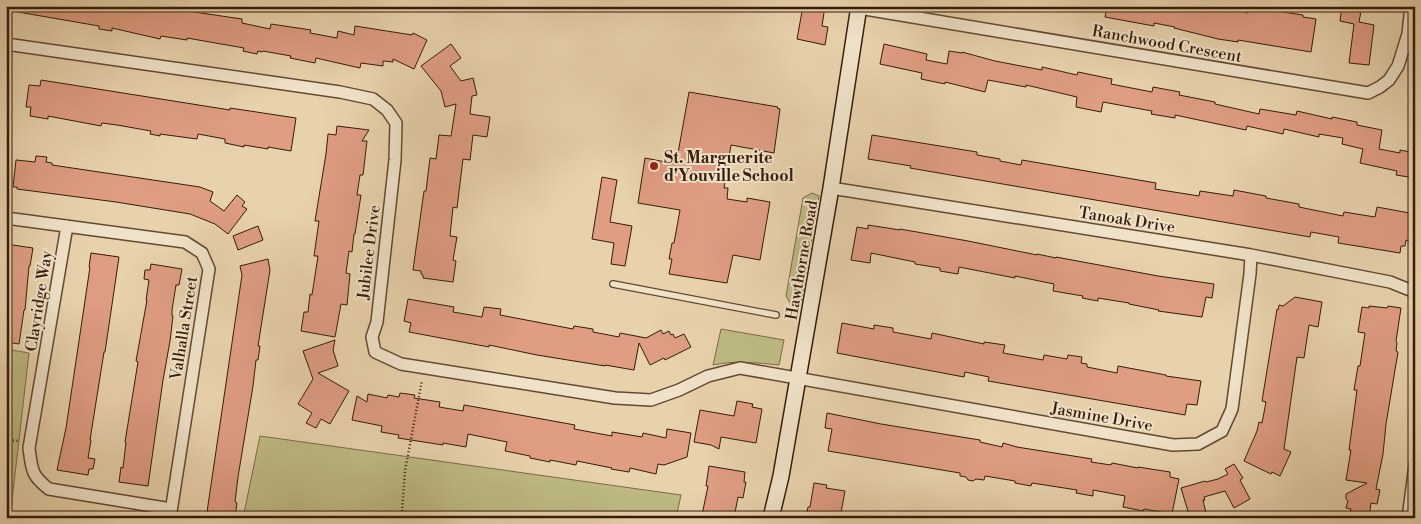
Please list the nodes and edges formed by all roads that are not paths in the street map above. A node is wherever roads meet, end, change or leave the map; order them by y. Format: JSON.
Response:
{"nodes":[{"id":1,"x":1411,"y":6,"type":"edge"},
{"id":2,"x":859,"y":7,"type":"edge"},
{"id":3,"x":6,"y":44,"type":"edge"},
{"id":4,"x":831,"y":188,"type":"junction"},
{"id":5,"x":6,"y":218,"type":"edge"},
{"id":6,"x":67,"y":226,"type":"junction"},
{"id":7,"x":1251,"y":255,"type":"junction"},
{"id":8,"x":613,"y":284,"type":"dead end"},
{"id":9,"x":1415,"y":292,"type":"edge"},
{"id":10,"x":776,"y":315,"type":"dead end"},
{"id":11,"x":798,"y":378,"type":"junction"},
{"id":12,"x":1415,"y":465,"type":"edge"},
{"id":13,"x":171,"y":513,"type":"edge"},
{"id":14,"x":771,"y":518,"type":"edge"},
{"id":15,"x":1408,"y":518,"type":"edge"}],
"edges":[{"from":1,"to":2,"type":"street","name":"Ranchwood Crescent"},
{"from":2,"to":4,"type":"street","name":"Hawthorne Road"},
{"from":3,"to":11,"type":"street","name":"Jubilee Drive"},
{"from":4,"to":7,"type":"street","name":"Tanoak Drive"},
{"from":4,"to":11,"type":"street","name":"Hawthorne Road"},
{"from":5,"to":6,"type":"street","name":"Valhalla Street"},
{"from":6,"to":13,"type":"street","name":"Clayridge Way"},
{"from":6,"to":13,"type":"street","name":"Valhalla Street"},
{"from":7,"to":9,"type":"street","name":"Tanoak Drive"},
{"from":7,"to":11,"type":"street","name":"Jasmine Drive"},
{"from":8,"to":10,"type":"lane"},
{"from":11,"to":14,"type":"street","name":"Hawthorne Road"},
{"from":12,"to":15,"type":"street"}]}
